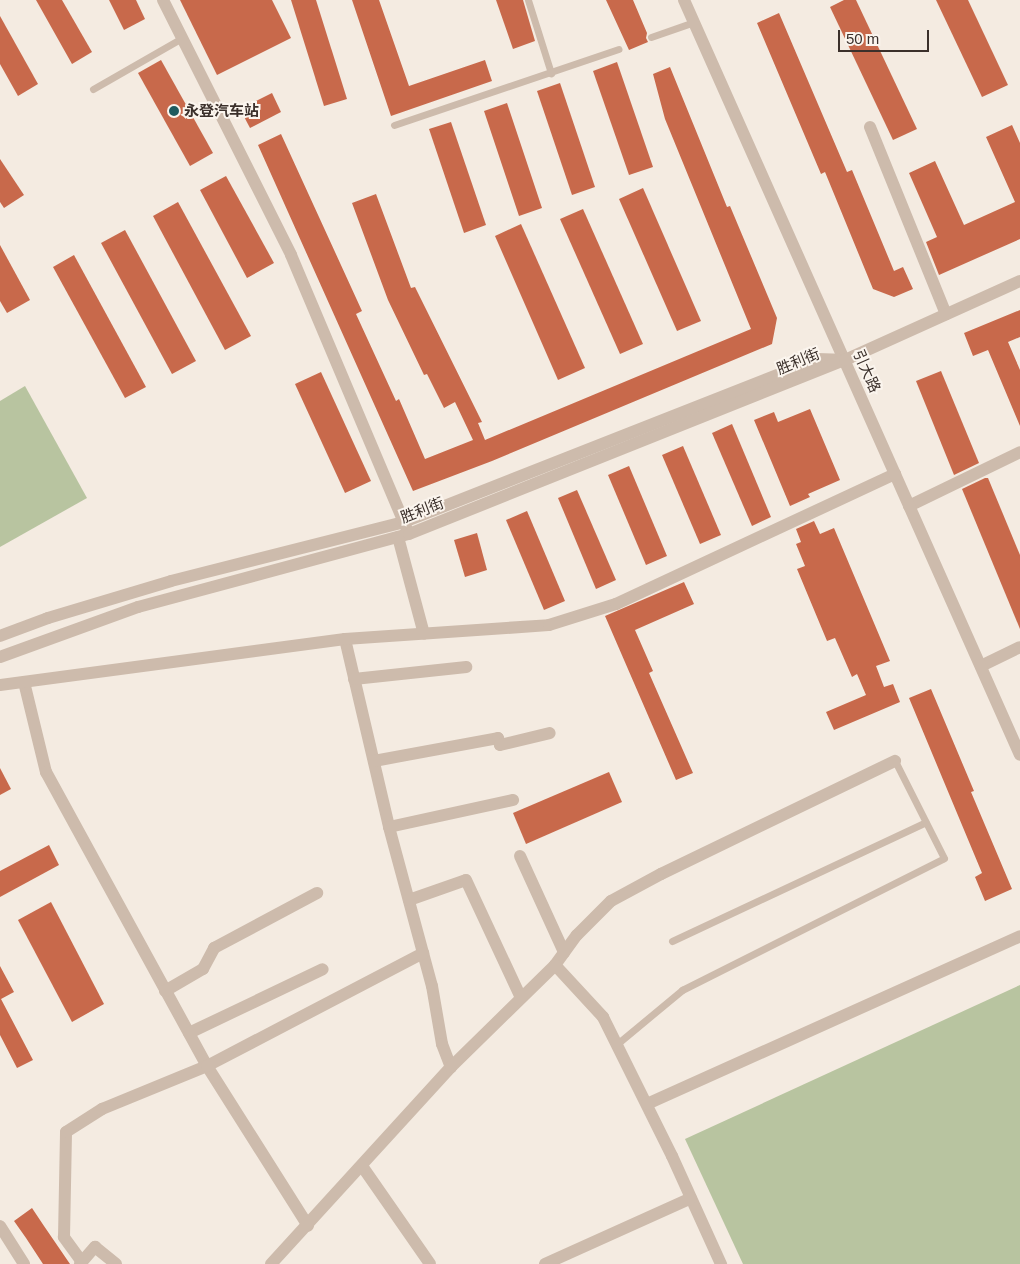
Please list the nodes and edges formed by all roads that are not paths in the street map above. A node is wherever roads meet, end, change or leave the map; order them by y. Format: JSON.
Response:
{"nodes":[{"id":1,"x":163,"y":0,"type":"edge"},
{"id":2,"x":528,"y":0,"type":"edge"},
{"id":3,"x":684,"y":0,"type":"edge"},
{"id":4,"x":694,"y":22,"type":"junction"},
{"id":5,"x":651,"y":37,"type":"dead end"},
{"id":6,"x":182,"y":38,"type":"junction"},
{"id":7,"x":619,"y":49,"type":"dead end"},
{"id":8,"x":551,"y":72,"type":"junction"},
{"id":9,"x":93,"y":89,"type":"dead end"},
{"id":10,"x":394,"y":125,"type":"dead end"},
{"id":11,"x":870,"y":127,"type":"dead end"},
{"id":12,"x":1020,"y":281,"type":"edge"},
{"id":13,"x":946,"y":314,"type":"junction"},
{"id":14,"x":844,"y":360,"type":"junction"},
{"id":15,"x":1020,"y":452,"type":"edge"},
{"id":16,"x":896,"y":474,"type":"junction"},
{"id":17,"x":910,"y":506,"type":"junction"},
{"id":18,"x":403,"y":531,"type":"junction"},
{"id":19,"x":424,"y":634,"type":"junction"},
{"id":20,"x":0,"y":636,"type":"edge"},
{"id":21,"x":345,"y":639,"type":"junction"},
{"id":22,"x":1020,"y":648,"type":"edge"},
{"id":23,"x":0,"y":656,"type":"edge"},
{"id":24,"x":981,"y":666,"type":"junction"},
{"id":25,"x":466,"y":667,"type":"dead end"},
{"id":26,"x":354,"y":679,"type":"junction"},
{"id":27,"x":24,"y":682,"type":"junction"},
{"id":28,"x":0,"y":685,"type":"edge"},
{"id":29,"x":550,"y":733,"type":"dead end"},
{"id":30,"x":1020,"y":755,"type":"edge"},
{"id":31,"x":374,"y":761,"type":"junction"},
{"id":32,"x":895,"y":761,"type":"joint"},
{"id":33,"x":513,"y":800,"type":"dead end"},
{"id":34,"x":926,"y":822,"type":"junction"},
{"id":35,"x":389,"y":827,"type":"junction"},
{"id":36,"x":520,"y":856,"type":"dead end"},
{"id":37,"x":317,"y":893,"type":"dead end"},
{"id":38,"x":409,"y":900,"type":"junction"},
{"id":39,"x":1020,"y":936,"type":"edge"},
{"id":40,"x":672,"y":942,"type":"dead end"},
{"id":41,"x":564,"y":952,"type":"junction"},
{"id":42,"x":423,"y":953,"type":"junction"},
{"id":43,"x":555,"y":965,"type":"junction"},
{"id":44,"x":323,"y":969,"type":"dead end"},
{"id":45,"x":165,"y":991,"type":"junction"},
{"id":46,"x":521,"y":998,"type":"junction"},
{"id":47,"x":189,"y":1033,"type":"junction"},
{"id":48,"x":617,"y":1044,"type":"junction"},
{"id":49,"x":207,"y":1066,"type":"junction"},
{"id":50,"x":451,"y":1067,"type":"junction"},
{"id":51,"x":647,"y":1104,"type":"junction"},
{"id":52,"x":362,"y":1166,"type":"junction"},
{"id":53,"x":691,"y":1198,"type":"junction"},
{"id":54,"x":0,"y":1226,"type":"edge"},
{"id":55,"x":308,"y":1226,"type":"junction"},
{"id":56,"x":81,"y":1263,"type":"edge"},
{"id":57,"x":24,"y":1264,"type":"edge"},
{"id":58,"x":116,"y":1264,"type":"edge"},
{"id":59,"x":271,"y":1264,"type":"edge"},
{"id":60,"x":430,"y":1264,"type":"edge"},
{"id":61,"x":545,"y":1264,"type":"edge"},
{"id":62,"x":721,"y":1264,"type":"edge"}],
"edges":[{"from":1,"to":6,"type":"street"},
{"from":2,"to":8,"type":"lane"},
{"from":3,"to":4,"type":"street","name":"引大路"},
{"from":4,"to":5,"type":"lane"},
{"from":4,"to":14,"type":"street","name":"引大路"},
{"from":6,"to":9,"type":"lane"},
{"from":6,"to":18,"type":"street"},
{"from":7,"to":8,"type":"lane"},
{"from":8,"to":10,"type":"lane"},
{"from":11,"to":13,"type":"street"},
{"from":12,"to":13,"type":"street","name":"胜利街"},
{"from":13,"to":14,"type":"street","name":"胜利街"},
{"from":14,"to":16,"type":"street","name":"引大路"},
{"from":14,"to":18,"type":"street","name":"胜利街"},
{"from":15,"to":17,"type":"street"},
{"from":16,"to":17,"type":"street","name":"引大路"},
{"from":16,"to":19,"type":"street"},
{"from":17,"to":24,"type":"street","name":"引大路"},
{"from":18,"to":19,"type":"street"},
{"from":18,"to":20,"type":"street","name":"胜利街"},
{"from":18,"to":23,"type":"street","name":"胜利街"},
{"from":19,"to":21,"type":"street"},
{"from":21,"to":26,"type":"street"},
{"from":21,"to":27,"type":"street"},
{"from":22,"to":24,"type":"street"},
{"from":24,"to":30,"type":"street","name":"引大路"},
{"from":25,"to":26,"type":"street"},
{"from":26,"to":31,"type":"street"},
{"from":27,"to":28,"type":"street"},
{"from":27,"to":45,"type":"street"},
{"from":29,"to":31,"type":"street"},
{"from":31,"to":35,"type":"street"},
{"from":32,"to":34,"type":"lane"},
{"from":32,"to":41,"type":"street"},
{"from":33,"to":35,"type":"street"},
{"from":34,"to":40,"type":"lane"},
{"from":34,"to":48,"type":"lane"},
{"from":35,"to":38,"type":"street"},
{"from":36,"to":41,"type":"street"},
{"from":37,"to":45,"type":"street"},
{"from":38,"to":42,"type":"street"},
{"from":38,"to":46,"type":"street"},
{"from":39,"to":51,"type":"street"},
{"from":41,"to":43,"type":"street"},
{"from":42,"to":49,"type":"street"},
{"from":42,"to":50,"type":"street"},
{"from":43,"to":46,"type":"street"},
{"from":43,"to":48,"type":"street"},
{"from":44,"to":47,"type":"street"},
{"from":45,"to":47,"type":"street"},
{"from":46,"to":50,"type":"street"},
{"from":47,"to":49,"type":"street"},
{"from":48,"to":51,"type":"street"},
{"from":49,"to":55,"type":"street"},
{"from":49,"to":56,"type":"street"},
{"from":50,"to":52,"type":"street"},
{"from":51,"to":53,"type":"street"},
{"from":52,"to":55,"type":"street"},
{"from":52,"to":60,"type":"street"},
{"from":53,"to":61,"type":"street"},
{"from":53,"to":62,"type":"street"},
{"from":54,"to":57,"type":"street"},
{"from":55,"to":59,"type":"street"},
{"from":56,"to":58,"type":"street"}]}
